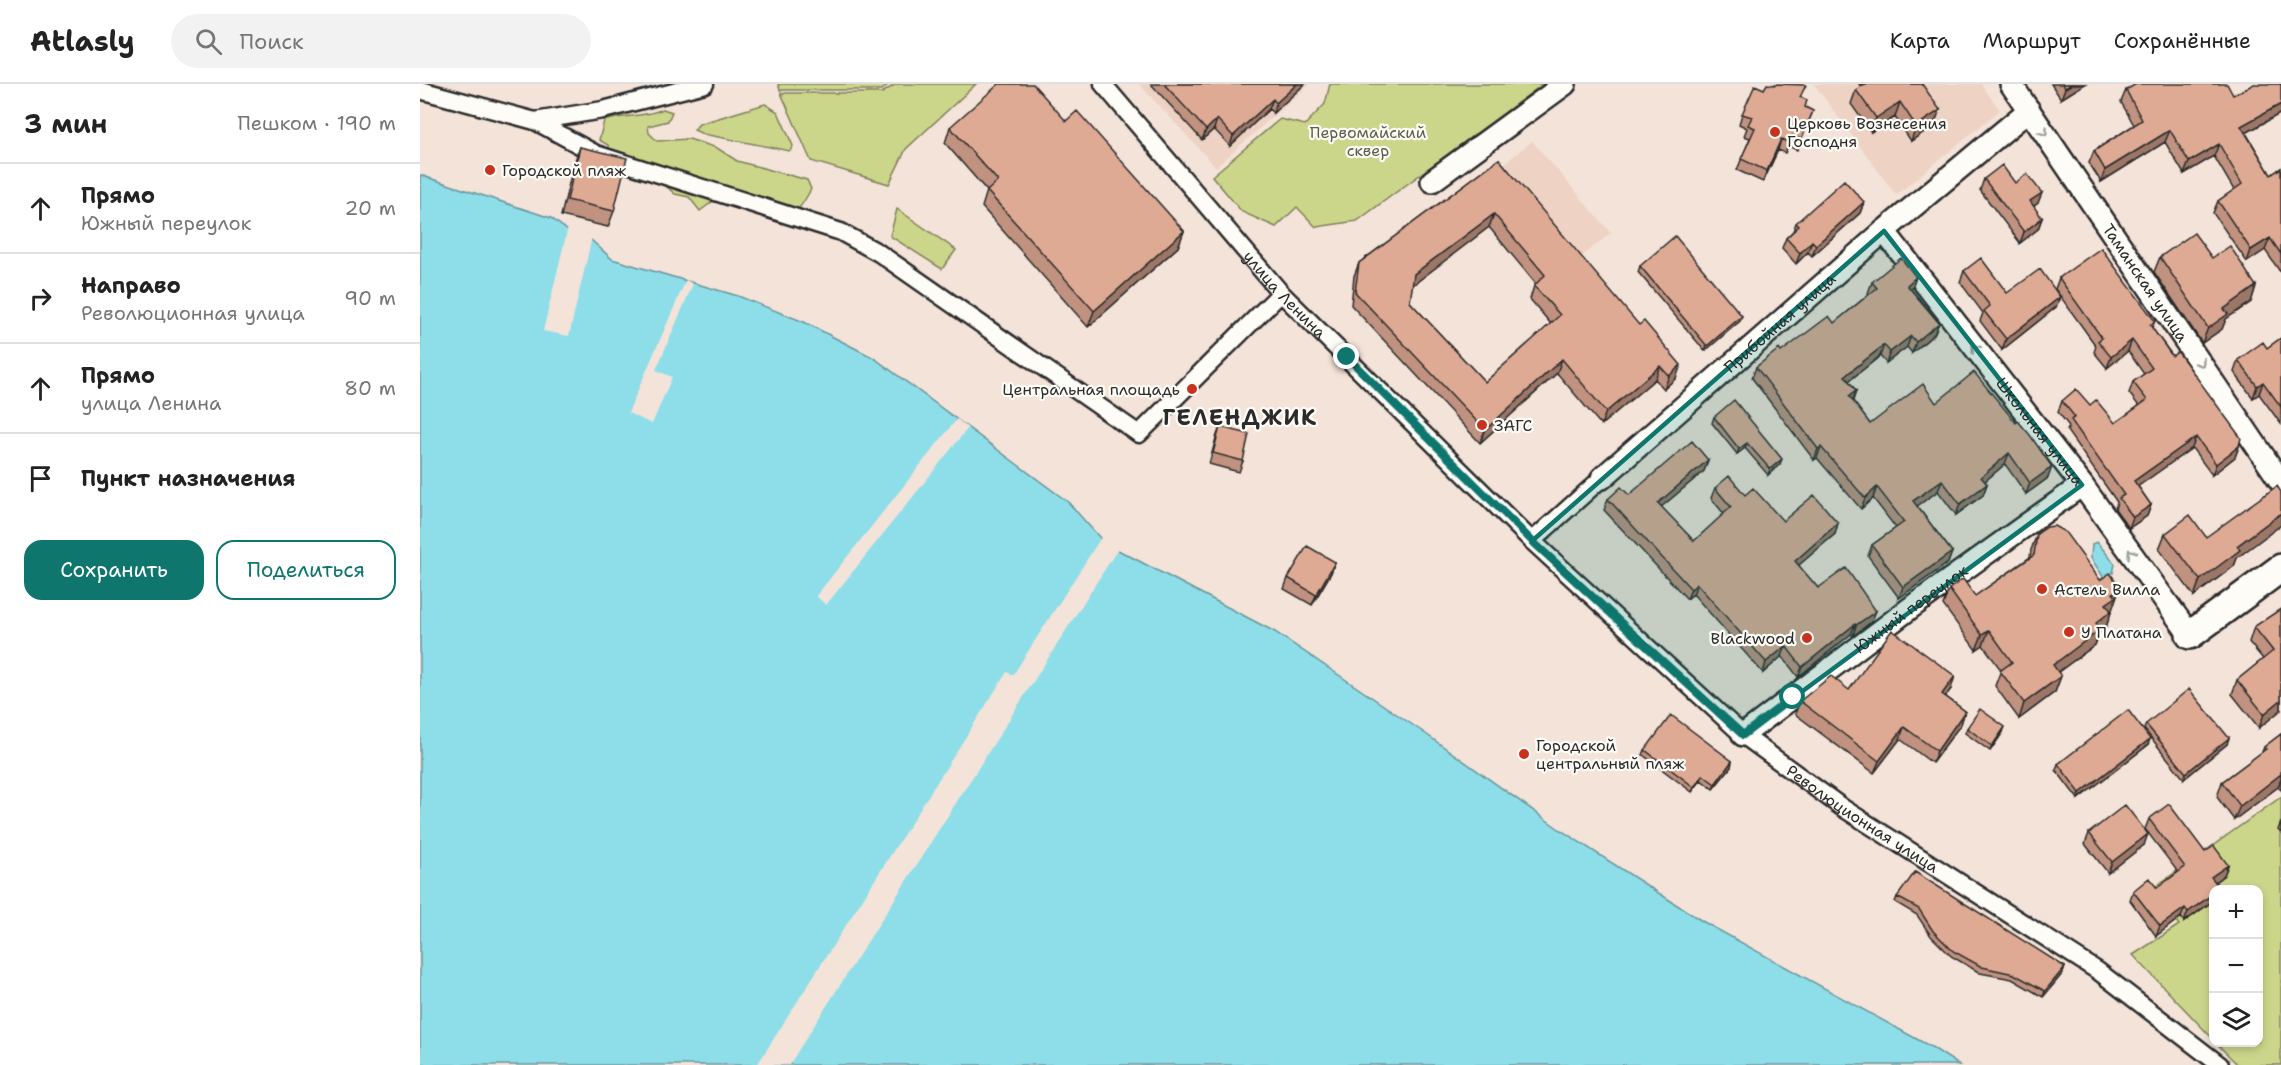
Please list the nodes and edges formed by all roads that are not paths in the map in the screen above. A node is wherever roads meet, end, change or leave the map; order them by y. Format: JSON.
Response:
{"nodes":[{"id":1,"x":705,"y":84,"type":"edge"},
{"id":2,"x":1103,"y":84,"type":"edge"},
{"id":3,"x":1565,"y":84,"type":"edge"},
{"id":4,"x":2011,"y":84,"type":"edge"},
{"id":5,"x":420,"y":90,"type":"edge"},
{"id":6,"x":2029,"y":110,"type":"junction"},
{"id":7,"x":535,"y":121,"type":"junction"},
{"id":8,"x":1432,"y":181,"type":"dead end"},
{"id":9,"x":1884,"y":231,"type":"junction"},
{"id":10,"x":1281,"y":293,"type":"junction"},
{"id":11,"x":1602,"y":478,"type":"joint"},
{"id":12,"x":2281,"y":482,"type":"edge"},
{"id":13,"x":2082,"y":484,"type":"junction"},
{"id":14,"x":1532,"y":541,"type":"junction"},
{"id":15,"x":2281,"y":568,"type":"edge"},
{"id":16,"x":2190,"y":635,"type":"joint"},
{"id":17,"x":1743,"y":735,"type":"junction"},
{"id":18,"x":2220,"y":1065,"type":"edge"}],
"edges":[{"from":1,"to":7,"type":"street"},
{"from":2,"to":10,"type":"street","name":"улица Ленина"},
{"from":3,"to":8,"type":"street"},
{"from":4,"to":6,"type":"street","name":"Таманская улица"},
{"from":5,"to":7,"type":"street"},
{"from":6,"to":9,"type":"street","name":"Прибойная улица"},
{"from":6,"to":12,"type":"street","name":"Таманская улица","one_way":true},
{"from":7,"to":10,"type":"street"},
{"from":9,"to":11,"type":"street","name":"Прибойная улица"},
{"from":13,"to":9,"type":"street","name":"Школьная улица","one_way":true},
{"from":10,"to":14,"type":"street","name":"улица Ленина"},
{"from":11,"to":14,"type":"street","name":"Прибойная улица"},
{"from":16,"to":13,"type":"street","name":"Школьная улица","one_way":true},
{"from":13,"to":17,"type":"street","name":"Южный переулок"},
{"from":14,"to":17,"type":"street","name":"Революционная улица"},
{"from":15,"to":16,"type":"street"},
{"from":17,"to":18,"type":"street","name":"Революционная улица"}]}
